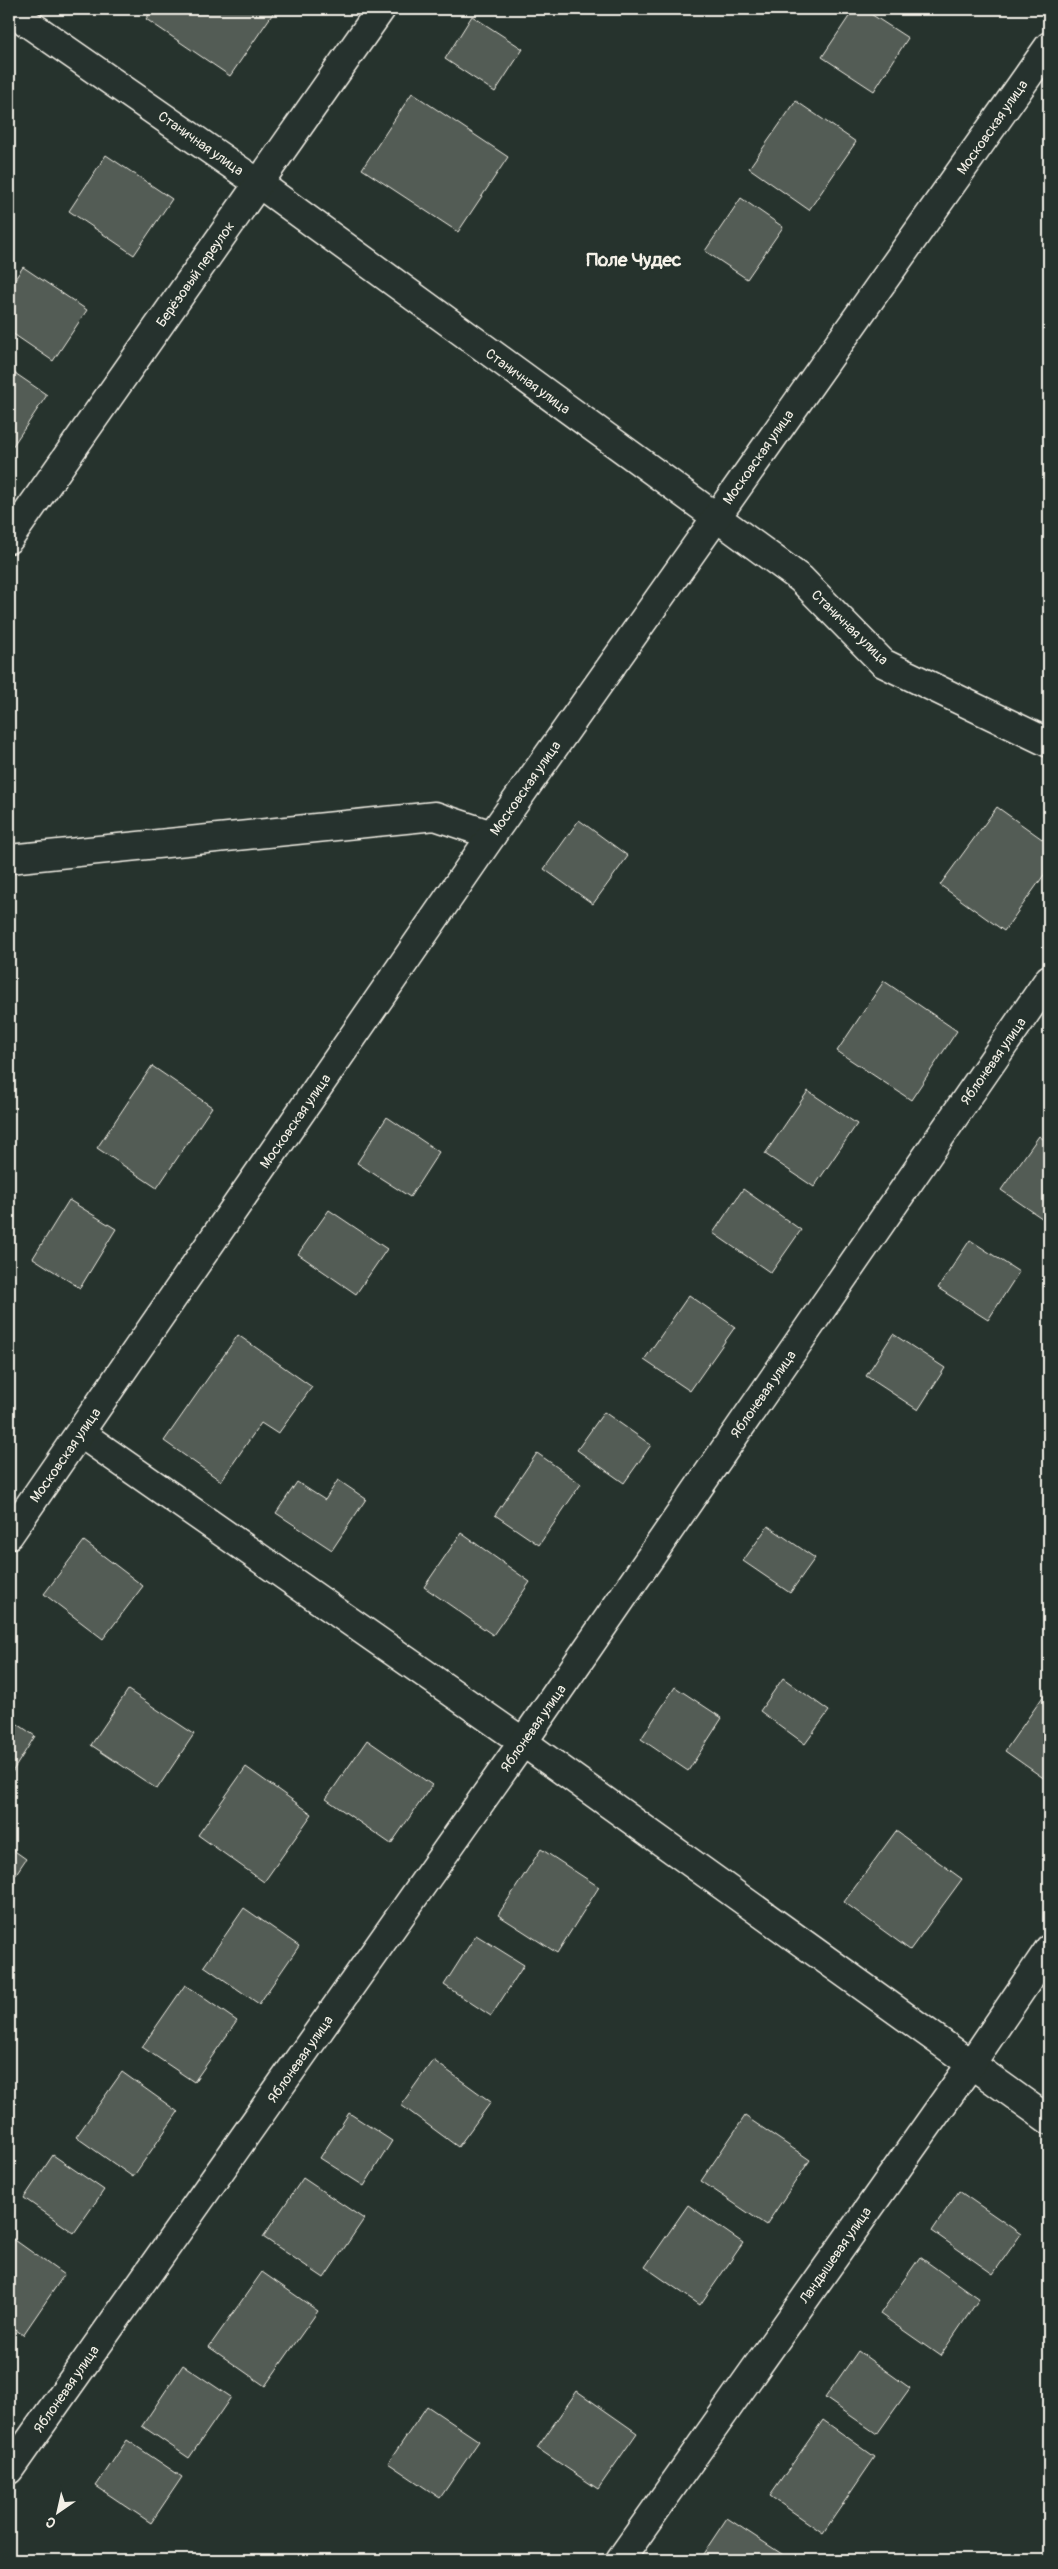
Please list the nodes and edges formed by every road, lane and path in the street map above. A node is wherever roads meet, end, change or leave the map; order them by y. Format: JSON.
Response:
{"nodes":[{"id":1,"x":381,"y":9,"type":"edge"},
{"id":2,"x":9,"y":10,"type":"edge"},
{"id":3,"x":1049,"y":46,"type":"edge"},
{"id":4,"x":258,"y":183,"type":"junction"},
{"id":5,"x":715,"y":518,"type":"junction"},
{"id":6,"x":9,"y":539,"type":"edge"},
{"id":7,"x":1049,"y":743,"type":"edge"},
{"id":8,"x":492,"y":835,"type":"junction"},
{"id":9,"x":9,"y":859,"type":"edge"},
{"id":10,"x":1049,"y":979,"type":"edge"},
{"id":11,"x":80,"y":1433,"type":"junction"},
{"id":12,"x":9,"y":1536,"type":"edge"},
{"id":13,"x":524,"y":1742,"type":"junction"},
{"id":14,"x":1049,"y":1950,"type":"edge"},
{"id":15,"x":971,"y":2064,"type":"junction"},
{"id":16,"x":1049,"y":2120,"type":"edge"},
{"id":17,"x":9,"y":2470,"type":"edge"},
{"id":18,"x":620,"y":2560,"type":"edge"}],
"edges":[{"from":1,"to":4,"type":"street","name":"Берёзовый переулок"},
{"from":2,"to":4,"type":"street","name":"Станичная улица"},
{"from":3,"to":5,"type":"street","name":"Московская улица"},
{"from":4,"to":5,"type":"street","name":"Станичная улица"},
{"from":4,"to":6,"type":"street","name":"Берёзовый переулок"},
{"from":5,"to":7,"type":"street","name":"Станичная улица"},
{"from":5,"to":8,"type":"street","name":"Московская улица"},
{"from":8,"to":9,"type":"street"},
{"from":8,"to":11,"type":"street","name":"Московская улица"},
{"from":10,"to":13,"type":"street","name":"Яблоневая улица"},
{"from":11,"to":12,"type":"street","name":"Московская улица"},
{"from":11,"to":13,"type":"street"},
{"from":13,"to":15,"type":"street"},
{"from":13,"to":17,"type":"street","name":"Яблоневая улица"},
{"from":14,"to":15,"type":"street","name":"Ландышевая улица"},
{"from":15,"to":16,"type":"street"},
{"from":15,"to":18,"type":"street","name":"Ландышевая улица"}]}
